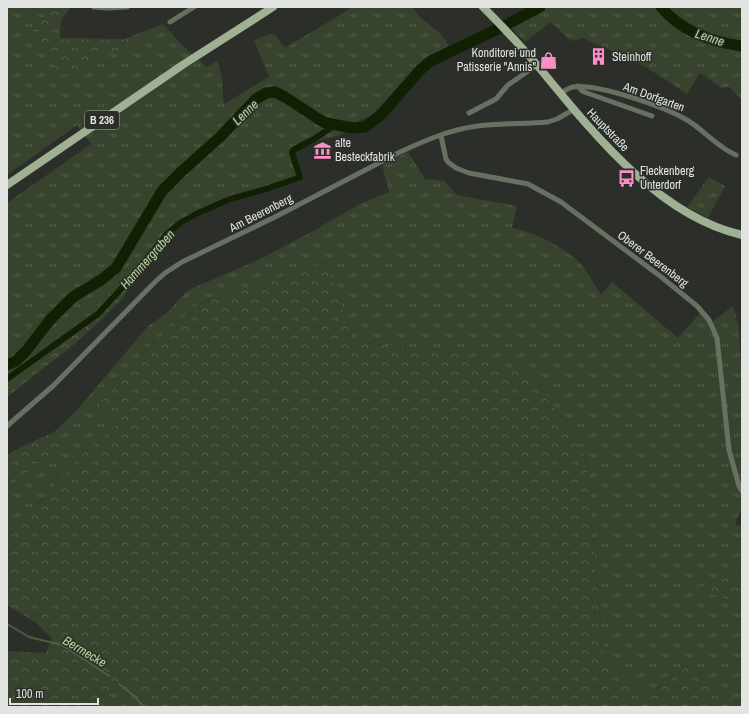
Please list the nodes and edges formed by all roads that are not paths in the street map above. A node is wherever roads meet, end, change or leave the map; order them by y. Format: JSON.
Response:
{"nodes":[{"id":1,"x":94,"y":7,"type":"edge"},
{"id":2,"x":127,"y":7,"type":"edge"},
{"id":3,"x":194,"y":7,"type":"edge"},
{"id":4,"x":273,"y":7,"type":"edge"},
{"id":5,"x":483,"y":7,"type":"edge"},
{"id":6,"x":170,"y":22,"type":"dead end"},
{"id":7,"x":537,"y":65,"type":"junction"},
{"id":8,"x":578,"y":86,"type":"junction"},
{"id":9,"x":560,"y":94,"type":"junction"},
{"id":10,"x":573,"y":110,"type":"junction"},
{"id":11,"x":472,"y":112,"type":"dead end"},
{"id":12,"x":652,"y":116,"type":"dead end"},
{"id":13,"x":441,"y":136,"type":"junction"},
{"id":14,"x":736,"y":155,"type":"dead end"},
{"id":15,"x":7,"y":185,"type":"edge"},
{"id":16,"x":742,"y":235,"type":"edge"},
{"id":17,"x":7,"y":426,"type":"edge"},
{"id":18,"x":742,"y":491,"type":"edge"}],
"edges":[{"from":1,"to":2,"type":"street"},
{"from":3,"to":6,"type":"street"},
{"from":4,"to":15,"type":"main road","number":"B 236"},
{"from":5,"to":7,"type":"main road","name":"Hauptstraße"},
{"from":7,"to":9,"type":"main road","name":"Hauptstraße"},
{"from":7,"to":11,"type":"street"},
{"from":8,"to":9,"type":"street"},
{"from":8,"to":12,"type":"street","name":"Am Dorfgarten"},
{"from":8,"to":14,"type":"street","name":"Am Dorfgarten"},
{"from":9,"to":10,"type":"main road","name":"Hauptstraße"},
{"from":10,"to":13,"type":"street","name":"Am Beerenberg"},
{"from":10,"to":16,"type":"main road","name":"Hauptstraße"},
{"from":13,"to":17,"type":"street","name":"Am Beerenberg"},
{"from":13,"to":18,"type":"street","name":"Oberer Beerenberg"}]}
